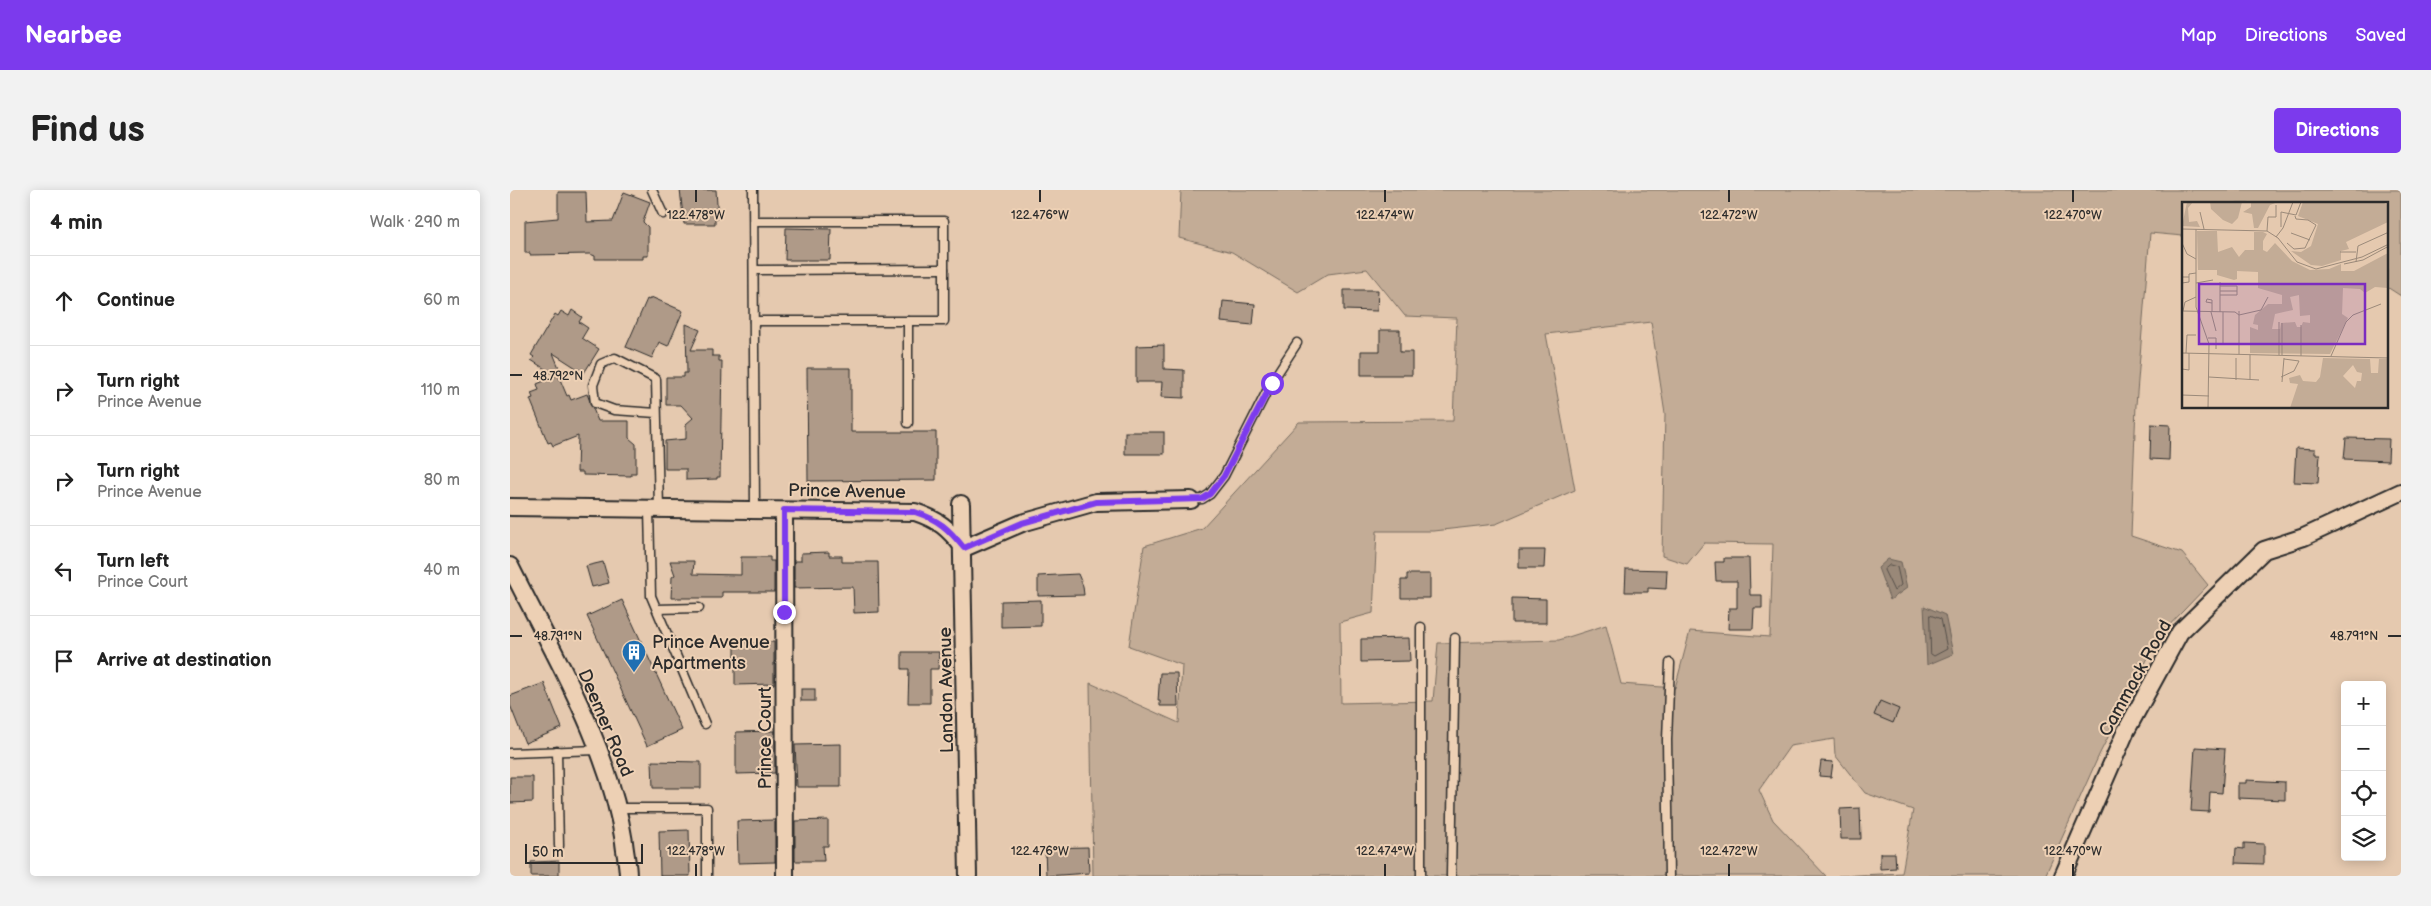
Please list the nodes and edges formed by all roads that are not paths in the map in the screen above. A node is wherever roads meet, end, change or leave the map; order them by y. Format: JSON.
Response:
{"nodes":[{"id":1,"x":652,"y":190,"type":"edge"},
{"id":2,"x":753,"y":190,"type":"edge"},
{"id":3,"x":664,"y":214,"type":"dead end"},
{"id":4,"x":754,"y":221,"type":"junction"},
{"id":5,"x":944,"y":269,"type":"junction"},
{"id":6,"x":754,"y":270,"type":"junction"},
{"id":7,"x":908,"y":320,"type":"junction"},
{"id":8,"x":754,"y":321,"type":"junction"},
{"id":9,"x":1298,"y":343,"type":"dead end"},
{"id":10,"x":656,"y":413,"type":"junction"},
{"id":11,"x":908,"y":423,"type":"dead end"},
{"id":12,"x":2401,"y":492,"type":"edge"},
{"id":13,"x":1191,"y":500,"type":"joint"},
{"id":14,"x":962,"y":504,"type":"dead end"},
{"id":15,"x":510,"y":507,"type":"edge"},
{"id":16,"x":654,"y":509,"type":"junction"},
{"id":17,"x":754,"y":510,"type":"junction"},
{"id":18,"x":784,"y":510,"type":"junction"},
{"id":19,"x":964,"y":548,"type":"junction"},
{"id":20,"x":510,"y":566,"type":"edge"},
{"id":21,"x":699,"y":608,"type":"dead end"},
{"id":22,"x":657,"y":609,"type":"junction"},
{"id":23,"x":1421,"y":627,"type":"dead end"},
{"id":24,"x":1455,"y":638,"type":"dead end"},
{"id":25,"x":1670,"y":663,"type":"dead end"},
{"id":26,"x":705,"y":724,"type":"dead end"},
{"id":27,"x":598,"y":750,"type":"junction"},
{"id":28,"x":557,"y":751,"type":"junction"},
{"id":29,"x":510,"y":752,"type":"edge"},
{"id":30,"x":617,"y":808,"type":"junction"},
{"id":31,"x":559,"y":846,"type":"dead end"},
{"id":32,"x":628,"y":876,"type":"edge"},
{"id":33,"x":707,"y":876,"type":"edge"},
{"id":34,"x":785,"y":876,"type":"edge"},
{"id":35,"x":968,"y":876,"type":"edge"},
{"id":36,"x":1420,"y":876,"type":"edge"},
{"id":37,"x":1451,"y":876,"type":"edge"},
{"id":38,"x":1669,"y":876,"type":"edge"},
{"id":39,"x":2063,"y":876,"type":"edge"}],
"edges":[{"from":1,"to":3,"type":"lane"},
{"from":2,"to":4,"type":"lane"},
{"from":4,"to":5,"type":"lane"},
{"from":4,"to":6,"type":"lane"},
{"from":5,"to":6,"type":"lane"},
{"from":5,"to":7,"type":"lane"},
{"from":6,"to":8,"type":"lane"},
{"from":7,"to":8,"type":"lane"},
{"from":7,"to":11,"type":"lane"},
{"from":8,"to":17,"type":"lane"},
{"from":9,"to":13,"type":"lane"},
{"from":10,"to":10,"type":"lane"},
{"from":10,"to":16,"type":"lane"},
{"from":12,"to":39,"type":"street","name":"Cammack Road"},
{"from":13,"to":19,"type":"street"},
{"from":14,"to":19,"type":"street","name":"Landon Avenue"},
{"from":15,"to":16,"type":"street","name":"Prince Avenue"},
{"from":16,"to":17,"type":"street","name":"Prince Avenue"},
{"from":16,"to":22,"type":"lane"},
{"from":17,"to":18,"type":"street","name":"Prince Avenue"},
{"from":18,"to":19,"type":"street","name":"Prince Avenue"},
{"from":18,"to":34,"type":"street","name":"Prince Court"},
{"from":19,"to":35,"type":"street","name":"Landon Avenue"},
{"from":20,"to":27,"type":"street","name":"Deemer Road"},
{"from":21,"to":22,"type":"lane"},
{"from":22,"to":26,"type":"lane"},
{"from":23,"to":36,"type":"lane"},
{"from":24,"to":37,"type":"lane"},
{"from":25,"to":38,"type":"lane"},
{"from":27,"to":28,"type":"lane"},
{"from":27,"to":30,"type":"street","name":"Deemer Road"},
{"from":28,"to":29,"type":"lane"},
{"from":28,"to":31,"type":"lane"},
{"from":30,"to":32,"type":"street","name":"Deemer Road"},
{"from":30,"to":33,"type":"lane"}]}
